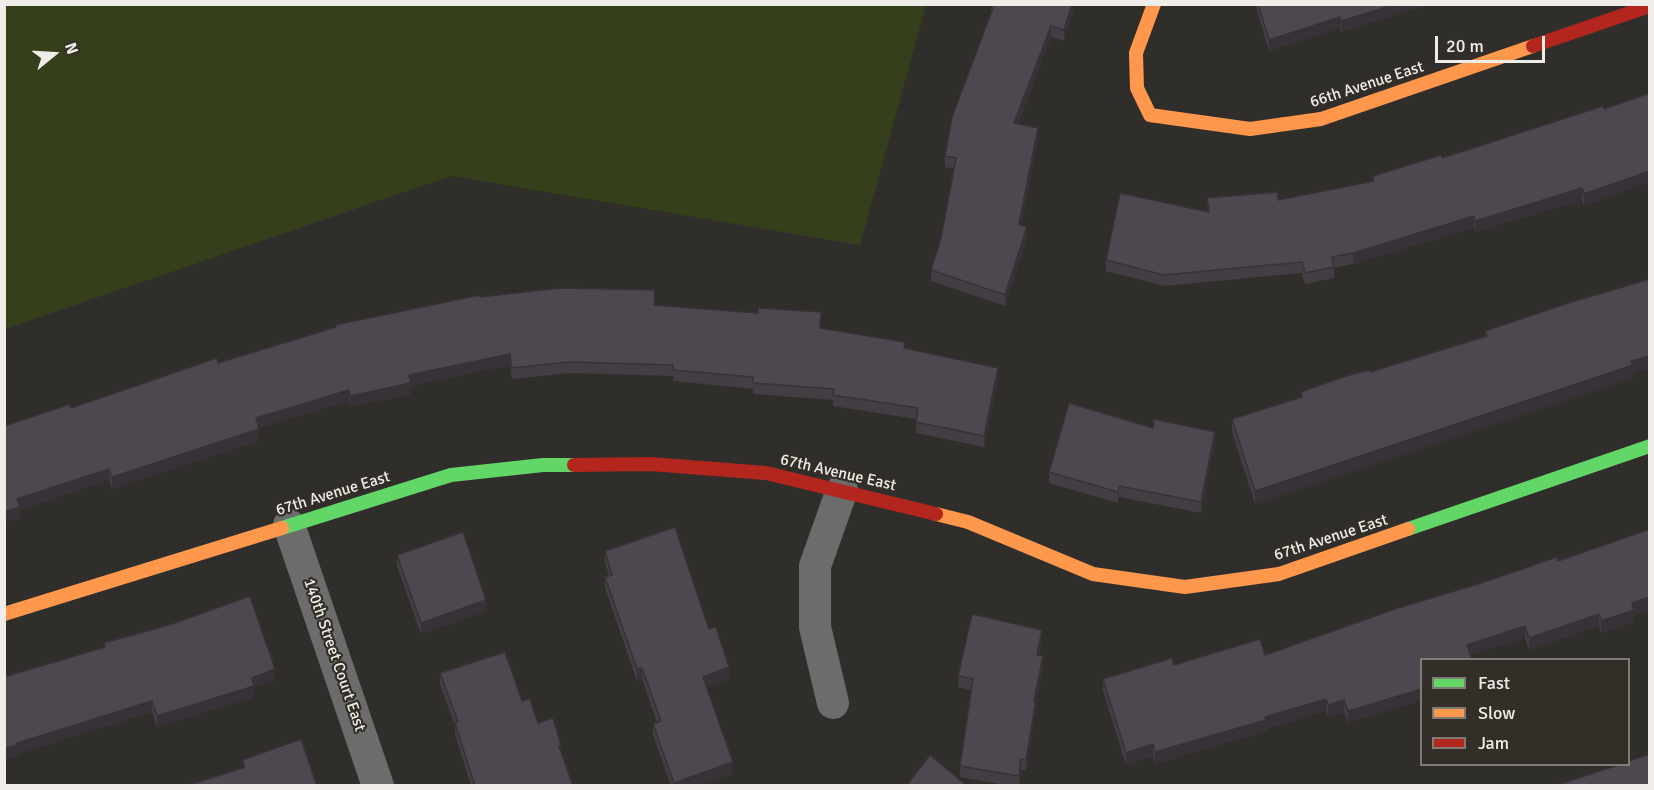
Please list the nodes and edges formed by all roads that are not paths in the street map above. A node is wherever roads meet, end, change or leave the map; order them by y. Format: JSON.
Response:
{"nodes":[{"id":1,"x":1154,"y":4,"type":"edge"},
{"id":2,"x":1650,"y":6,"type":"edge"},
{"id":3,"x":1650,"y":446,"type":"edge"},
{"id":4,"x":842,"y":490,"type":"junction"},
{"id":5,"x":289,"y":525,"type":"junction"},
{"id":6,"x":4,"y":614,"type":"edge"},
{"id":7,"x":833,"y":704,"type":"dead end"},
{"id":8,"x":378,"y":786,"type":"edge"}],
"edges":[{"from":1,"to":2,"type":"street","name":"66th Avenue East"},
{"from":3,"to":4,"type":"street","name":"67th Avenue East"},
{"from":4,"to":5,"type":"street","name":"67th Avenue East"},
{"from":4,"to":7,"type":"street"},
{"from":5,"to":6,"type":"street","name":"67th Avenue East"},
{"from":5,"to":8,"type":"street","name":"140th Street Court East"}]}
